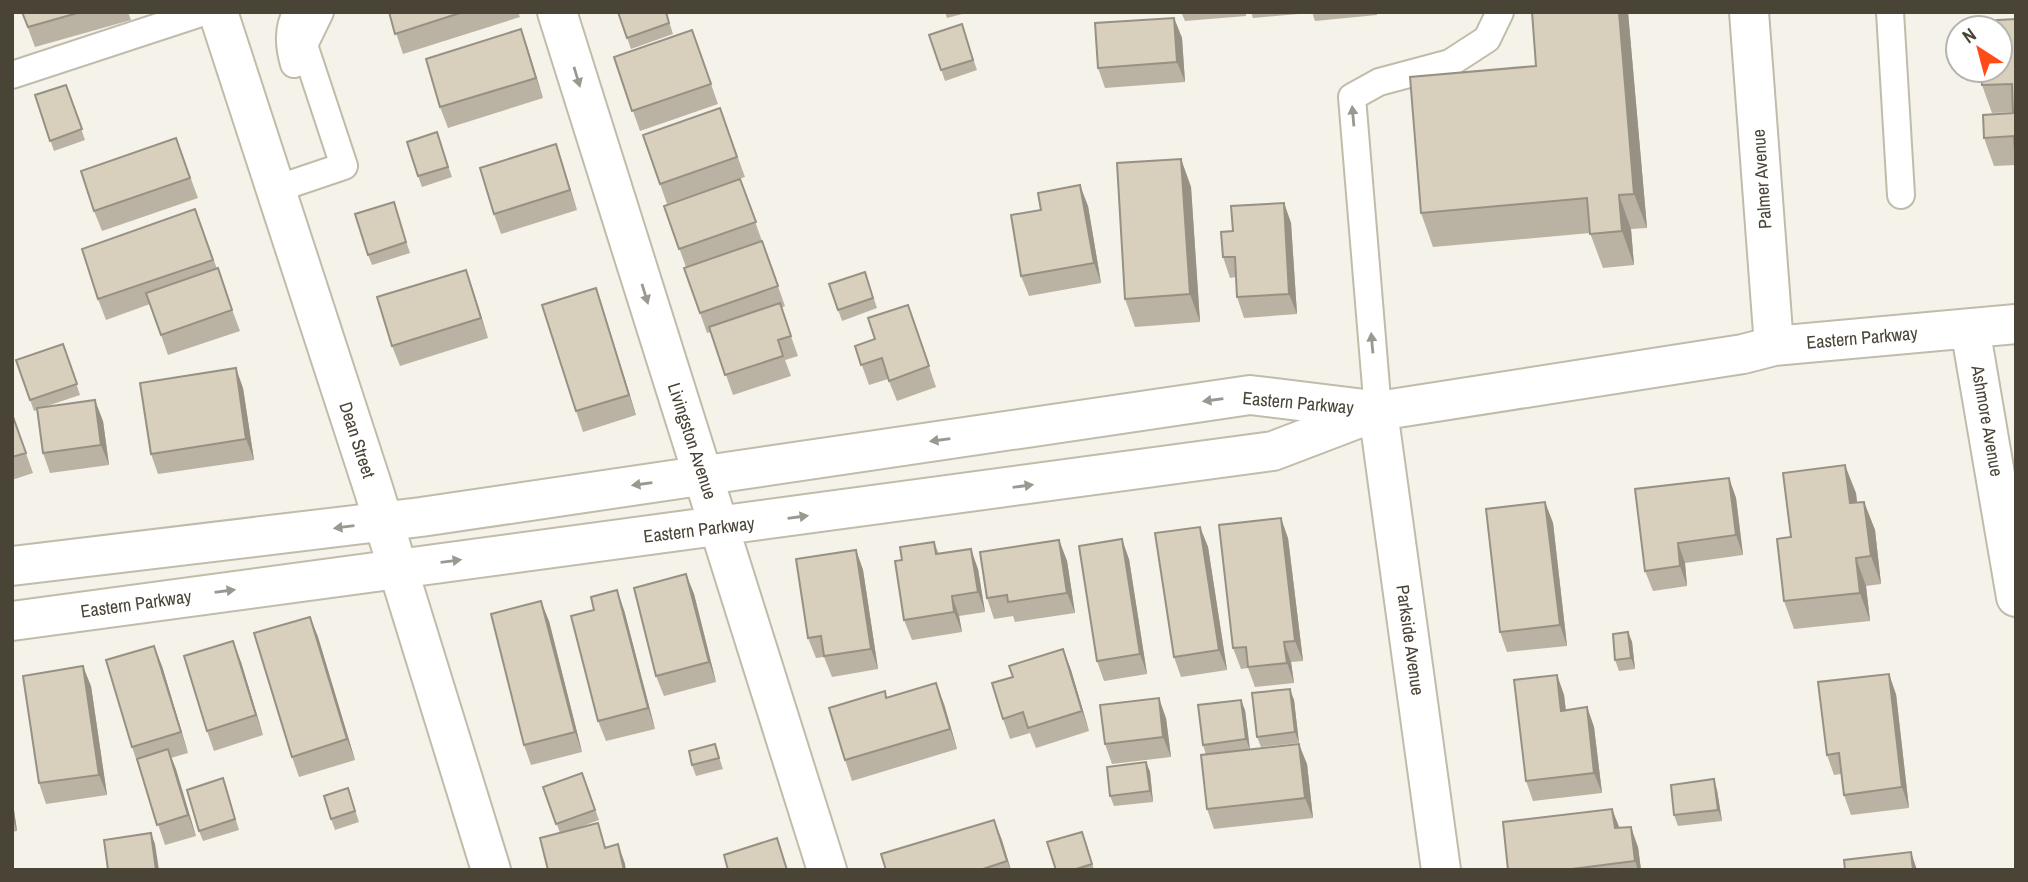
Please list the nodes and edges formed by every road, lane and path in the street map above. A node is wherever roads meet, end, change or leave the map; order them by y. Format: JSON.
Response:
{"nodes":[{"id":1,"x":204,"y":12,"type":"edge"},
{"id":2,"x":218,"y":12,"type":"edge"},
{"id":3,"x":297,"y":12,"type":"edge"},
{"id":4,"x":320,"y":12,"type":"edge"},
{"id":5,"x":557,"y":12,"type":"edge"},
{"id":6,"x":1500,"y":12,"type":"edge"},
{"id":7,"x":1749,"y":12,"type":"edge"},
{"id":8,"x":1890,"y":12,"type":"edge"},
{"id":9,"x":12,"y":75,"type":"edge"},
{"id":10,"x":323,"y":173,"type":"junction"},
{"id":11,"x":276,"y":189,"type":"junction"},
{"id":12,"x":1901,"y":195,"type":"dead end"},
{"id":13,"x":2016,"y":324,"type":"edge"},
{"id":14,"x":1970,"y":328,"type":"junction"},
{"id":15,"x":1774,"y":346,"type":"junction"},
{"id":16,"x":1378,"y":411,"type":"junction"},
{"id":17,"x":702,"y":475,"type":"junction"},
{"id":18,"x":383,"y":522,"type":"junction"},
{"id":19,"x":721,"y":528,"type":"junction"},
{"id":20,"x":12,"y":566,"type":"edge"},
{"id":21,"x":397,"y":567,"type":"junction"},
{"id":22,"x":2016,"y":597,"type":"edge"},
{"id":23,"x":12,"y":621,"type":"edge"},
{"id":24,"x":491,"y":870,"type":"edge"},
{"id":25,"x":827,"y":870,"type":"edge"},
{"id":26,"x":1441,"y":870,"type":"edge"}],
"edges":[{"from":1,"to":9,"type":"lane"},
{"from":2,"to":11,"type":"street","name":"Dean Street"},
{"from":3,"to":10,"type":"lane"},
{"from":4,"to":10,"type":"lane"},
{"from":5,"to":17,"type":"street","name":"Livingston Avenue","one_way":true},
{"from":16,"to":6,"type":"lane","one_way":true},
{"from":7,"to":15,"type":"street","name":"Palmer Avenue"},
{"from":8,"to":12,"type":"lane"},
{"from":10,"to":11,"type":"lane"},
{"from":11,"to":18,"type":"street","name":"Dean Street"},
{"from":13,"to":14,"type":"street","name":"Eastern Parkway"},
{"from":14,"to":15,"type":"street","name":"Eastern Parkway"},
{"from":14,"to":22,"type":"street","name":"Ashmore Avenue"},
{"from":15,"to":16,"type":"street","name":"Eastern Parkway"},
{"from":16,"to":17,"type":"street","name":"Eastern Parkway","one_way":true},
{"from":19,"to":16,"type":"street","name":"Eastern Parkway","one_way":true},
{"from":16,"to":26,"type":"street","name":"Parkside Avenue"},
{"from":17,"to":18,"type":"street","name":"Eastern Parkway","one_way":true},
{"from":17,"to":19,"type":"street","name":"Livingston Avenue"},
{"from":18,"to":20,"type":"street","name":"Eastern Parkway","one_way":true},
{"from":18,"to":21,"type":"street","name":"Dean Street"},
{"from":21,"to":19,"type":"street","name":"Eastern Parkway","one_way":true},
{"from":19,"to":25,"type":"street","name":"Livingston Avenue"},
{"from":23,"to":21,"type":"street","name":"Eastern Parkway","one_way":true},
{"from":21,"to":24,"type":"street","name":"Dean Street"}]}
